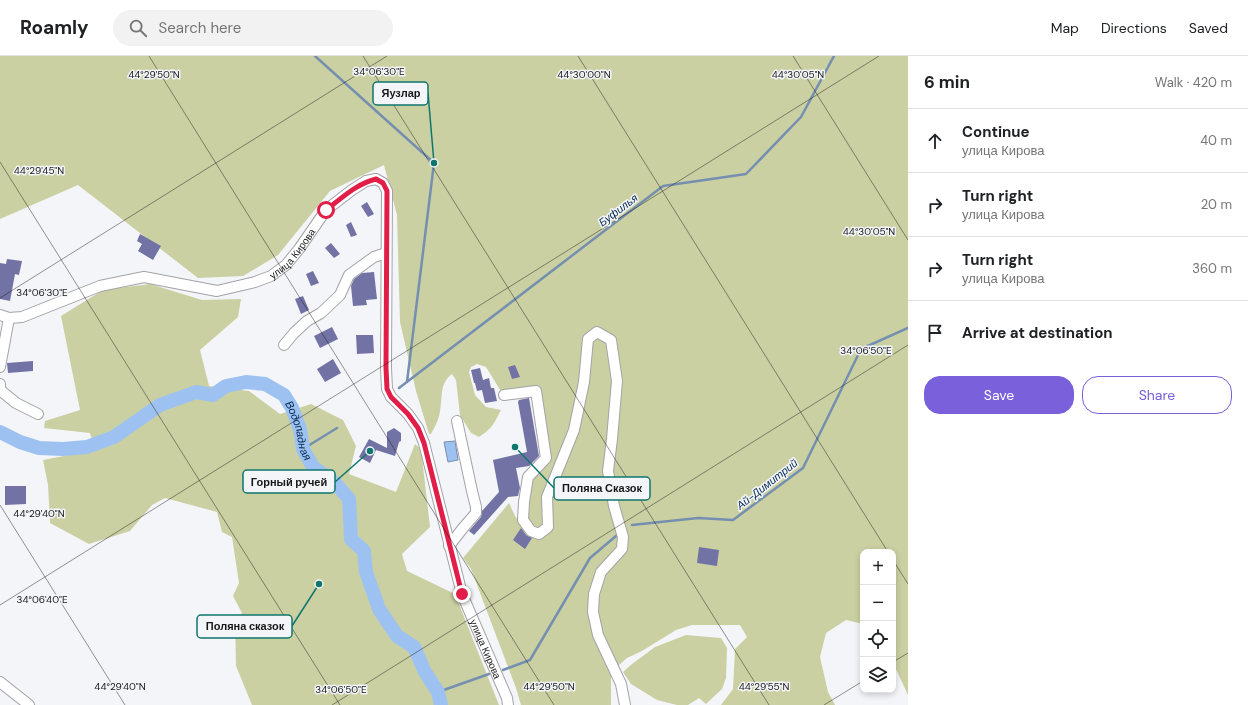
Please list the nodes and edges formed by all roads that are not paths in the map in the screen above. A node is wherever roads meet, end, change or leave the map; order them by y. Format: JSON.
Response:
{"nodes":[{"id":1,"x":386,"y":253,"type":"junction"},
{"id":2,"x":5,"y":316,"type":"edge"},
{"id":3,"x":284,"y":346,"type":"dead end"},
{"id":4,"x":0,"y":367,"type":"edge"},
{"id":5,"x":0,"y":384,"type":"edge"},
{"id":6,"x":504,"y":395,"type":"dead end"},
{"id":7,"x":38,"y":414,"type":"dead end"},
{"id":8,"x":457,"y":421,"type":"dead end"},
{"id":9,"x":450,"y":546,"type":"junction"},
{"id":10,"x":0,"y":682,"type":"edge"},
{"id":11,"x":29,"y":705,"type":"edge"},
{"id":12,"x":508,"y":705,"type":"edge"},
{"id":13,"x":625,"y":705,"type":"edge"}],
"edges":[{"from":1,"to":2,"type":"street","name":"улица Кирова"},
{"from":1,"to":3,"type":"street"},
{"from":1,"to":9,"type":"street","name":"улица Кирова"},
{"from":2,"to":4,"type":"street"},
{"from":5,"to":7,"type":"street"},
{"from":6,"to":13,"type":"street"},
{"from":8,"to":9,"type":"street"},
{"from":9,"to":12,"type":"street","name":"улица Кирова"},
{"from":10,"to":11,"type":"street"}]}
